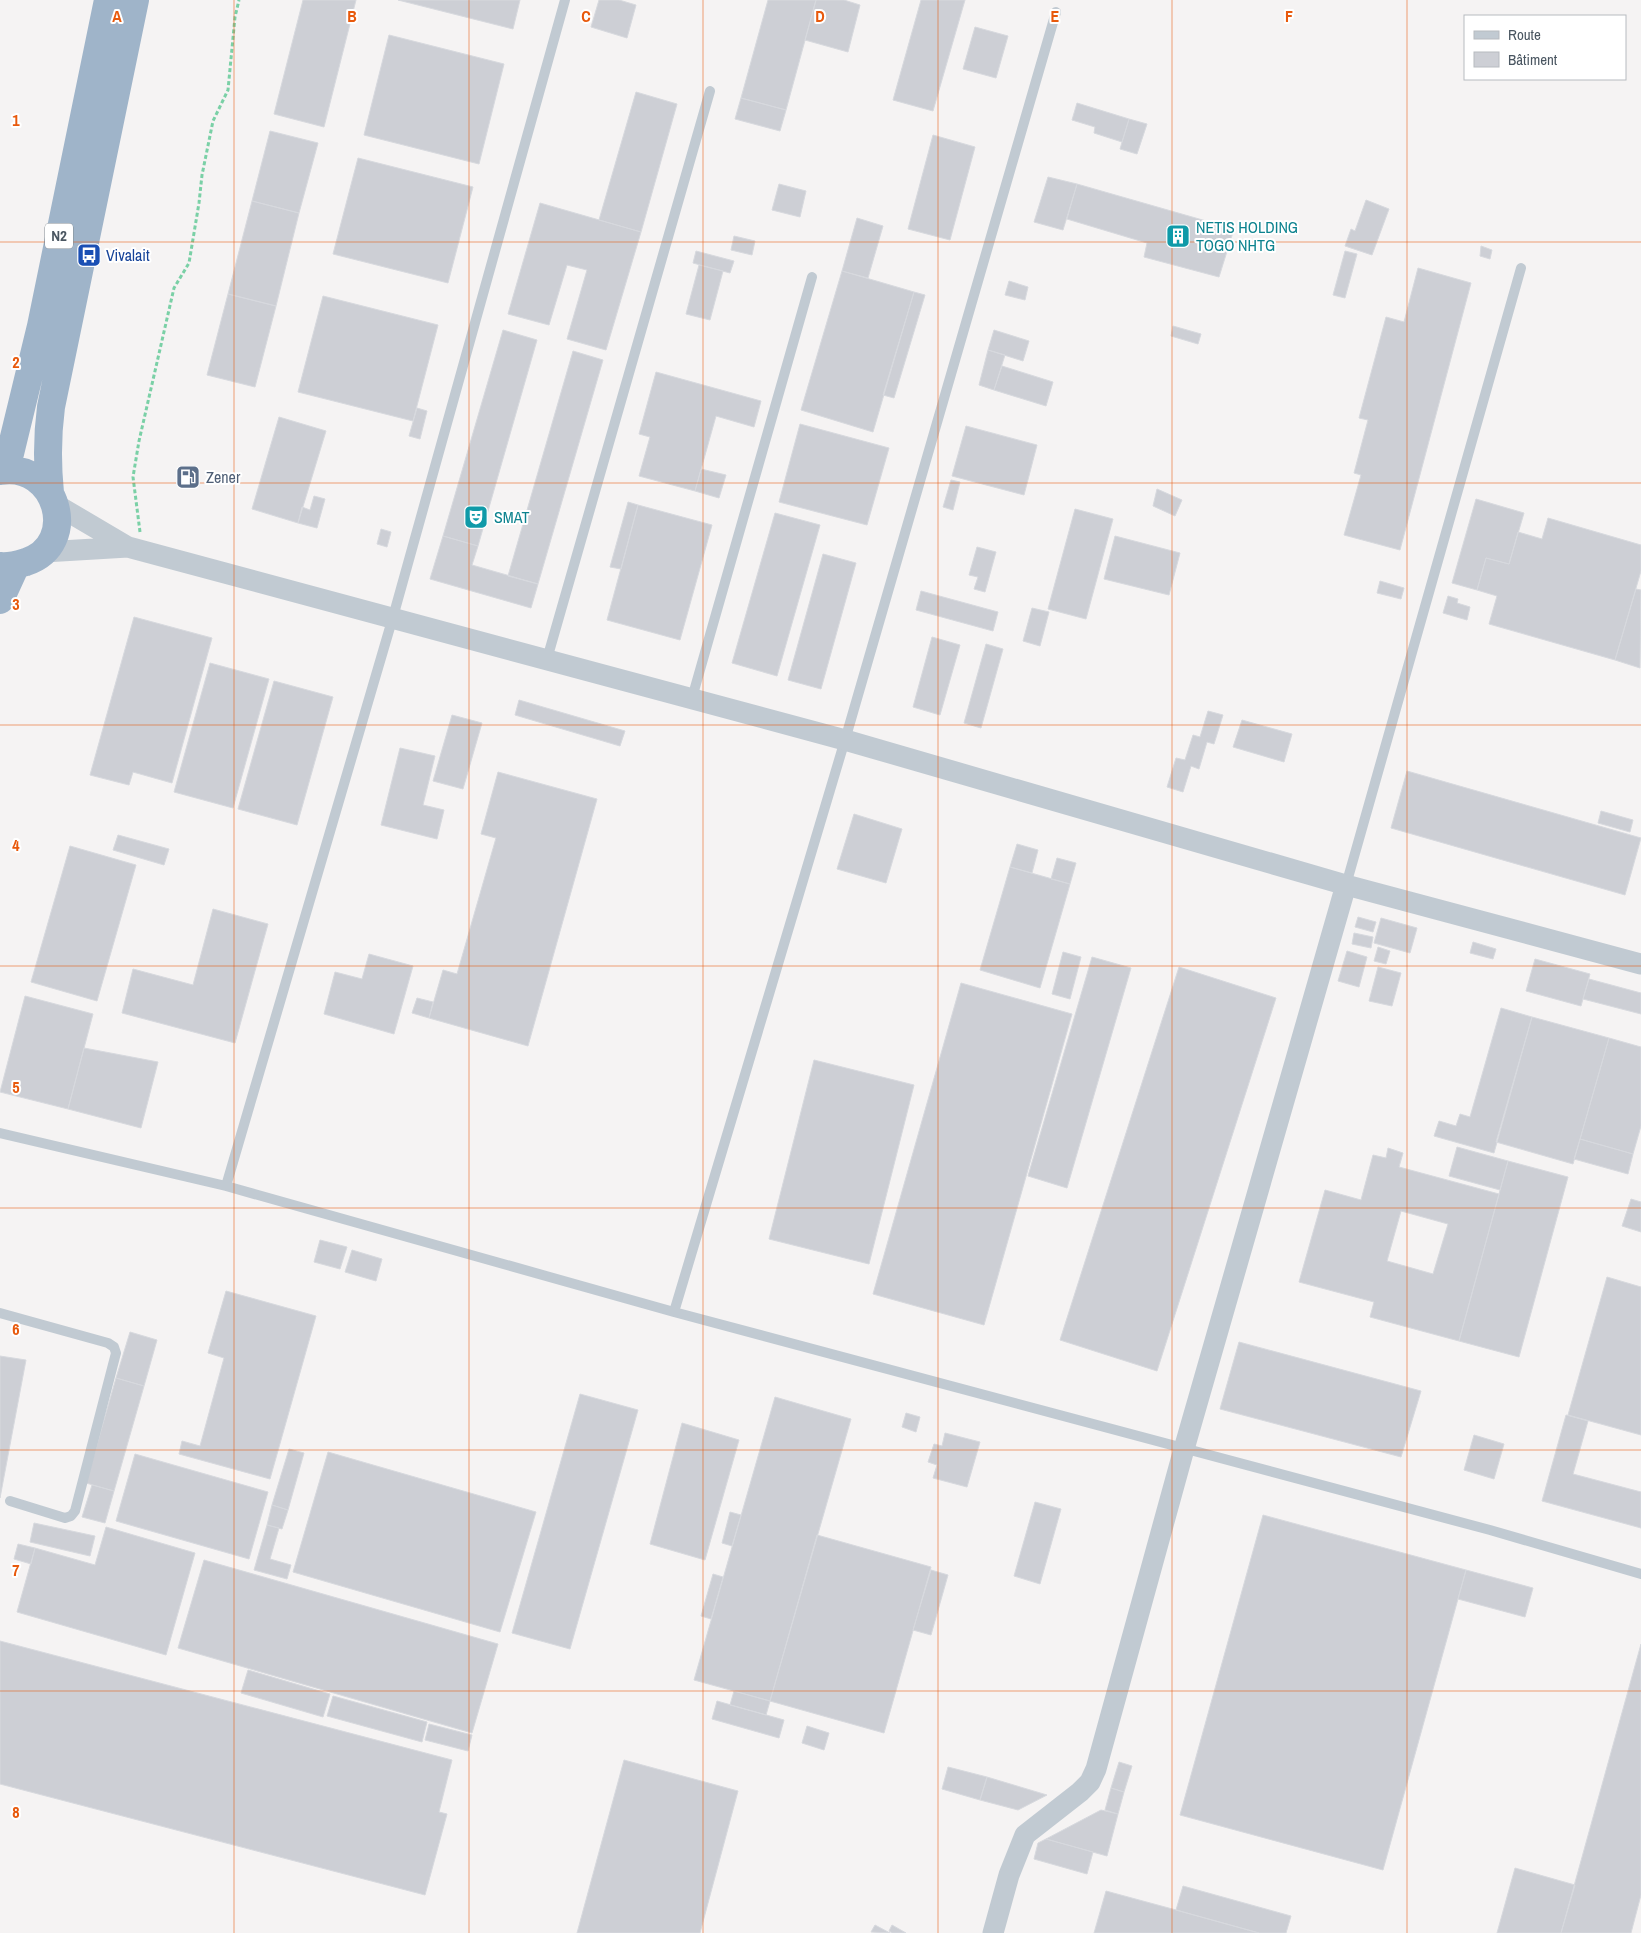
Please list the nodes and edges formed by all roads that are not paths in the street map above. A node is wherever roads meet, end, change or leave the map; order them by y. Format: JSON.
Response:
{"nodes":[{"id":1,"x":108,"y":0,"type":"edge"},
{"id":2,"x":135,"y":0,"type":"edge"},
{"id":3,"x":565,"y":0,"type":"edge"},
{"id":4,"x":1056,"y":12,"type":"dead end"},
{"id":5,"x":710,"y":90,"type":"dead end"},
{"id":6,"x":1520,"y":268,"type":"dead end"},
{"id":7,"x":812,"y":278,"type":"dead end"},
{"id":8,"x":3,"y":471,"type":"edge"},
{"id":9,"x":53,"y":498,"type":"junction"},
{"id":10,"x":135,"y":548,"type":"junction"},
{"id":11,"x":44,"y":552,"type":"junction"},
{"id":12,"x":8,"y":565,"type":"edge"},
{"id":13,"x":0,"y":600,"type":"edge"},
{"id":14,"x":393,"y":617,"type":"junction"},
{"id":15,"x":547,"y":659,"type":"junction"},
{"id":16,"x":692,"y":698,"type":"junction"},
{"id":17,"x":845,"y":740,"type":"junction"},
{"id":18,"x":1346,"y":885,"type":"junction"},
{"id":19,"x":1641,"y":964,"type":"edge"},
{"id":20,"x":0,"y":1133,"type":"edge"},
{"id":21,"x":226,"y":1186,"type":"junction"},
{"id":22,"x":674,"y":1312,"type":"junction"},
{"id":23,"x":0,"y":1314,"type":"edge"},
{"id":24,"x":1184,"y":1449,"type":"junction"},
{"id":25,"x":10,"y":1501,"type":"dead end"},
{"id":26,"x":1641,"y":1574,"type":"edge"},
{"id":27,"x":993,"y":1933,"type":"edge"}],
"edges":[{"from":1,"to":8,"type":"highway","number":"N2"},
{"from":2,"to":9,"type":"highway","number":"N2"},
{"from":3,"to":14,"type":"lane"},
{"from":4,"to":17,"type":"lane"},
{"from":5,"to":15,"type":"lane"},
{"from":6,"to":18,"type":"lane"},
{"from":7,"to":16,"type":"lane"},
{"from":8,"to":9,"type":"highway"},
{"from":9,"to":10,"type":"street"},
{"from":9,"to":11,"type":"highway"},
{"from":10,"to":11,"type":"street"},
{"from":10,"to":14,"type":"street"},
{"from":11,"to":12,"type":"highway"},
{"from":12,"to":13,"type":"highway"},
{"from":14,"to":15,"type":"street"},
{"from":14,"to":21,"type":"lane"},
{"from":15,"to":16,"type":"street"},
{"from":16,"to":17,"type":"street"},
{"from":17,"to":18,"type":"street"},
{"from":17,"to":22,"type":"lane"},
{"from":18,"to":19,"type":"street"},
{"from":18,"to":24,"type":"street"},
{"from":20,"to":21,"type":"lane"},
{"from":21,"to":22,"type":"lane"},
{"from":22,"to":24,"type":"lane"},
{"from":23,"to":25,"type":"lane"},
{"from":24,"to":26,"type":"lane"},
{"from":24,"to":27,"type":"street"}]}
